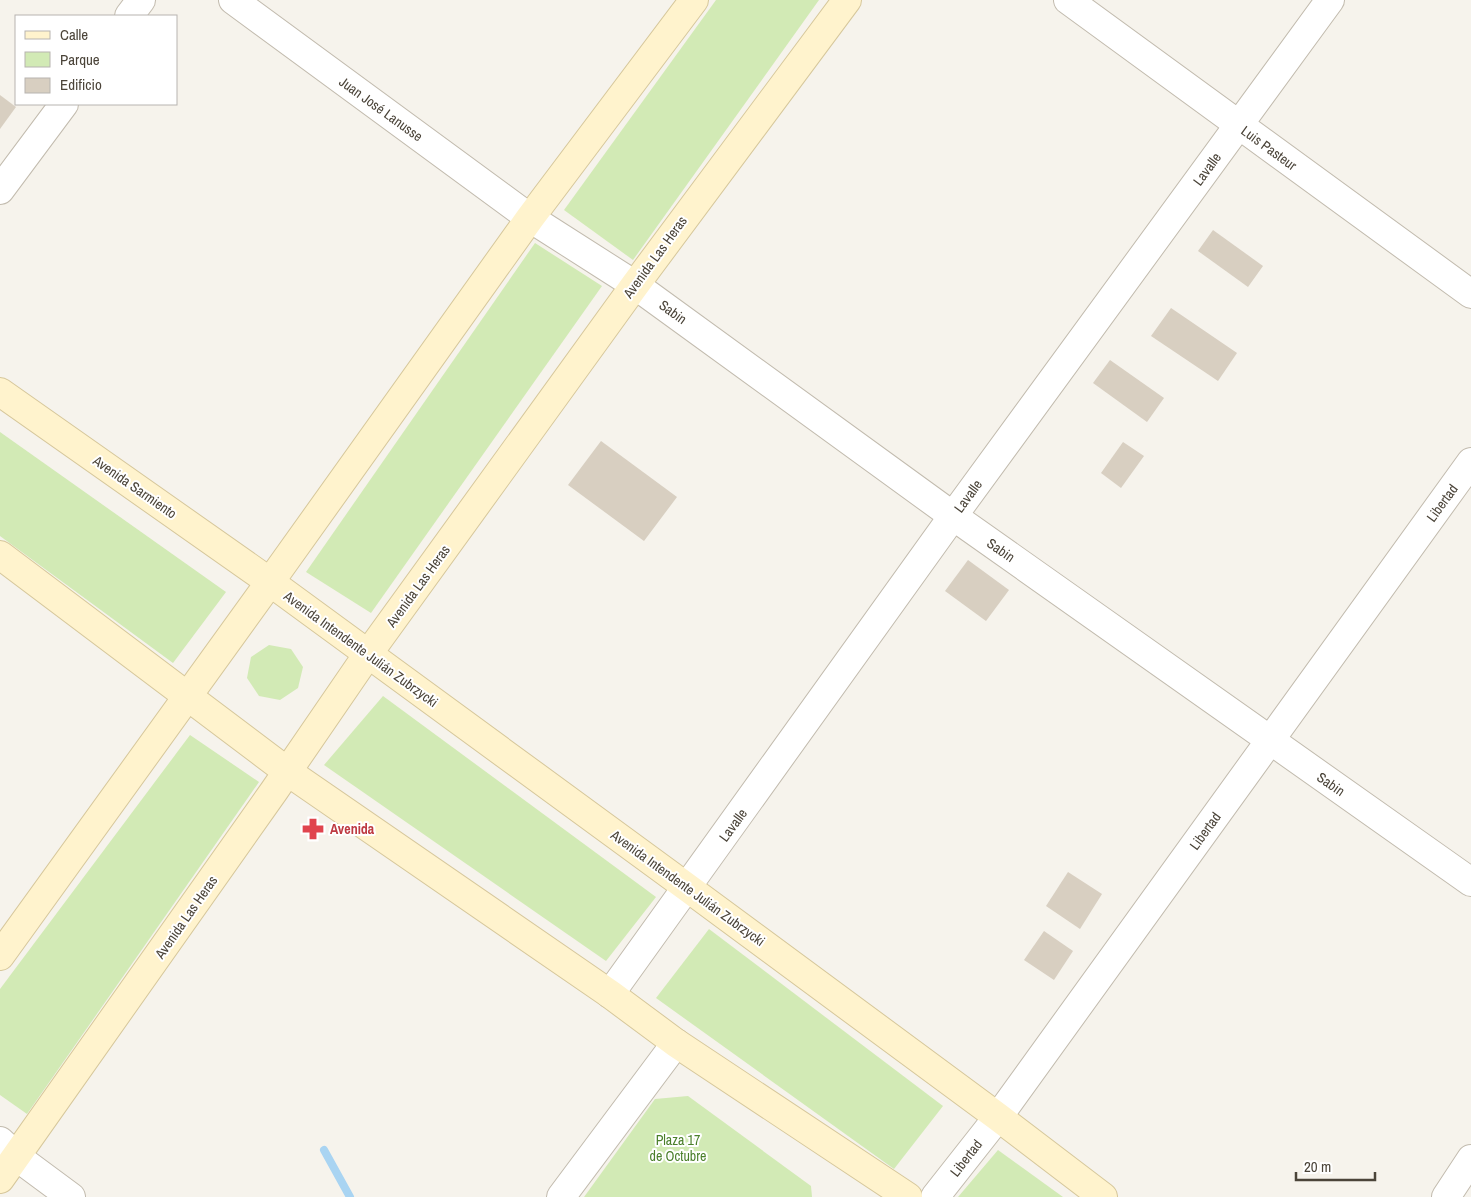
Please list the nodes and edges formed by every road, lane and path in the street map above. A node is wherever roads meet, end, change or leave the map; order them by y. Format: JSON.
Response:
{"nodes":[{"id":1,"x":141,"y":0,"type":"edge"},
{"id":2,"x":233,"y":0,"type":"edge"},
{"id":3,"x":694,"y":0,"type":"edge"},
{"id":4,"x":846,"y":0,"type":"edge"},
{"id":5,"x":1068,"y":0,"type":"edge"},
{"id":6,"x":1330,"y":0,"type":"edge"},
{"id":7,"x":130,"y":15,"type":"edge"},
{"id":8,"x":63,"y":105,"type":"edge"},
{"id":9,"x":1238,"y":126,"type":"junction"},
{"id":10,"x":0,"y":190,"type":"edge"},
{"id":11,"x":530,"y":218,"type":"junction"},
{"id":12,"x":635,"y":285,"type":"junction"},
{"id":13,"x":1471,"y":294,"type":"edge"},
{"id":14,"x":0,"y":392,"type":"edge"},
{"id":15,"x":1471,"y":462,"type":"edge"},
{"id":16,"x":953,"y":516,"type":"junction"},
{"id":17,"x":0,"y":555,"type":"edge"},
{"id":18,"x":270,"y":582,"type":"junction"},
{"id":19,"x":368,"y":654,"type":"junction"},
{"id":20,"x":188,"y":695,"type":"junction"},
{"id":21,"x":1270,"y":741,"type":"junction"},
{"id":22,"x":288,"y":772,"type":"junction"},
{"id":23,"x":1471,"y":882,"type":"edge"},
{"id":24,"x":688,"y":888,"type":"junction"},
{"id":25,"x":0,"y":956,"type":"edge"},
{"id":26,"x":610,"y":994,"type":"junction"},
{"id":27,"x":676,"y":1043,"type":"junction"},
{"id":28,"x":998,"y":1117,"type":"junction"},
{"id":29,"x":8,"y":1149,"type":"edge"},
{"id":30,"x":1471,"y":1159,"type":"edge"},
{"id":31,"x":0,"y":1179,"type":"edge"},
{"id":32,"x":71,"y":1197,"type":"edge"},
{"id":33,"x":561,"y":1197,"type":"edge"},
{"id":34,"x":908,"y":1197,"type":"edge"},
{"id":35,"x":935,"y":1197,"type":"edge"},
{"id":36,"x":1104,"y":1197,"type":"edge"},
{"id":37,"x":1446,"y":1197,"type":"edge"}],
"edges":[{"from":1,"to":7,"type":"street"},
{"from":2,"to":11,"type":"street","name":"Juan José Lanusse"},
{"from":3,"to":11,"type":"main road"},
{"from":4,"to":12,"type":"main road","name":"Avenida Las Heras"},
{"from":5,"to":9,"type":"street","name":"Luis Pasteur"},
{"from":6,"to":9,"type":"street","name":"Lavalle"},
{"from":8,"to":10,"type":"street"},
{"from":9,"to":13,"type":"street","name":"Luis Pasteur"},
{"from":9,"to":16,"type":"street","name":"Lavalle"},
{"from":11,"to":12,"type":"street","name":"Sabin"},
{"from":11,"to":18,"type":"main road"},
{"from":12,"to":16,"type":"street","name":"Sabin"},
{"from":12,"to":19,"type":"main road","name":"Avenida Las Heras"},
{"from":14,"to":18,"type":"main road","name":"Avenida Sarmiento"},
{"from":15,"to":21,"type":"street","name":"Libertad"},
{"from":16,"to":21,"type":"street","name":"Sabin"},
{"from":16,"to":24,"type":"street","name":"Lavalle"},
{"from":17,"to":20,"type":"main road"},
{"from":18,"to":19,"type":"main road","name":"Avenida Intendente Julián Zubrzycki"},
{"from":18,"to":20,"type":"main road"},
{"from":19,"to":22,"type":"main road","name":"Avenida Las Heras"},
{"from":19,"to":24,"type":"main road","name":"Avenida Intendente Julián Zubrzycki"},
{"from":20,"to":22,"type":"main road"},
{"from":20,"to":25,"type":"main road"},
{"from":21,"to":23,"type":"street","name":"Sabin"},
{"from":21,"to":28,"type":"street","name":"Libertad"},
{"from":22,"to":26,"type":"main road"},
{"from":22,"to":29,"type":"main road","name":"Avenida Las Heras"},
{"from":24,"to":26,"type":"street","name":"Lavalle"},
{"from":24,"to":28,"type":"main road","name":"Avenida Intendente Julián Zubrzycki"},
{"from":26,"to":27,"type":"main road"},
{"from":27,"to":33,"type":"street"},
{"from":27,"to":34,"type":"main road"},
{"from":28,"to":35,"type":"street","name":"Libertad"},
{"from":28,"to":36,"type":"main road","name":"Avenida Intendente Julián Zubrzycki"},
{"from":29,"to":31,"type":"main road","name":"Avenida Las Heras"},
{"from":29,"to":32,"type":"street"},
{"from":30,"to":37,"type":"street"}]}
